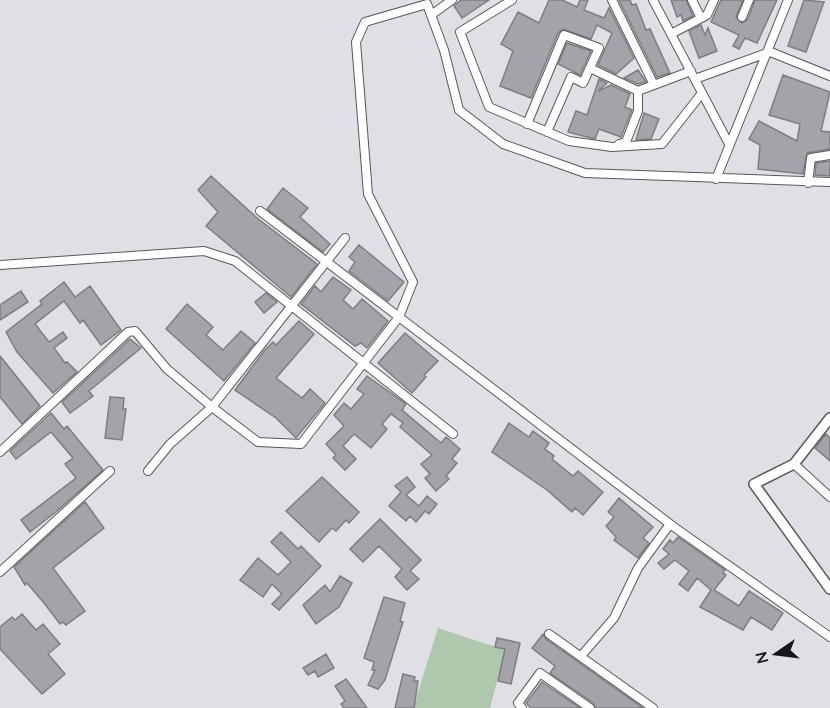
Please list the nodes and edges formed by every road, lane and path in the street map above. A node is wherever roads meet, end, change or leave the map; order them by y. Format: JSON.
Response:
{"nodes":[{"id":1,"x":452,"y":0,"type":"edge"},
{"id":2,"x":512,"y":0,"type":"edge"},
{"id":3,"x":612,"y":0,"type":"edge"},
{"id":4,"x":653,"y":0,"type":"edge"},
{"id":5,"x":692,"y":0,"type":"edge"},
{"id":6,"x":714,"y":0,"type":"edge"},
{"id":7,"x":749,"y":0,"type":"edge"},
{"id":8,"x":788,"y":0,"type":"edge"},
{"id":9,"x":416,"y":3,"type":"edge"},
{"id":10,"x":431,"y":15,"type":"junction"},
{"id":11,"x":742,"y":17,"type":"dead end"},
{"id":12,"x":701,"y":18,"type":"junction"},
{"id":13,"x":671,"y":34,"type":"junction"},
{"id":14,"x":768,"y":52,"type":"junction"},
{"id":15,"x":590,"y":68,"type":"junction"},
{"id":16,"x":693,"y":75,"type":"junction"},
{"id":17,"x":830,"y":76,"type":"edge"},
{"id":18,"x":654,"y":85,"type":"junction"},
{"id":19,"x":638,"y":91,"type":"junction"},
{"id":20,"x":702,"y":93,"type":"junction"},
{"id":21,"x":527,"y":124,"type":"junction"},
{"id":22,"x":547,"y":132,"type":"junction"},
{"id":23,"x":729,"y":144,"type":"junction"},
{"id":24,"x":612,"y":147,"type":"junction"},
{"id":25,"x":830,"y":155,"type":"edge"},
{"id":26,"x":716,"y":179,"type":"junction"},
{"id":27,"x":830,"y":182,"type":"edge"},
{"id":28,"x":808,"y":183,"type":"junction"},
{"id":29,"x":260,"y":211,"type":"dead end"},
{"id":30,"x":345,"y":238,"type":"dead end"},
{"id":31,"x":327,"y":261,"type":"junction"},
{"id":32,"x":0,"y":265,"type":"edge"},
{"id":33,"x":292,"y":306,"type":"junction"},
{"id":34,"x":399,"y":317,"type":"junction"},
{"id":35,"x":364,"y":363,"type":"junction"},
{"id":36,"x":212,"y":407,"type":"junction"},
{"id":37,"x":830,"y":418,"type":"edge"},
{"id":38,"x":453,"y":434,"type":"dead end"},
{"id":39,"x":0,"y":452,"type":"edge"},
{"id":40,"x":794,"y":464,"type":"junction"},
{"id":41,"x":110,"y":471,"type":"dead end"},
{"id":42,"x":148,"y":471,"type":"dead end"},
{"id":43,"x":830,"y":497,"type":"edge"},
{"id":44,"x":670,"y":524,"type":"junction"},
{"id":45,"x":0,"y":572,"type":"edge"},
{"id":46,"x":830,"y":589,"type":"edge"},
{"id":47,"x":549,"y":634,"type":"dead end"},
{"id":48,"x":830,"y":637,"type":"edge"},
{"id":49,"x":580,"y":656,"type":"junction"},
{"id":50,"x":519,"y":706,"type":"edge"},
{"id":51,"x":590,"y":708,"type":"edge"},
{"id":52,"x":653,"y":708,"type":"edge"}],
"edges":[{"from":1,"to":10,"type":"street"},
{"from":2,"to":21,"type":"street"},
{"from":3,"to":18,"type":"street"},
{"from":4,"to":13,"type":"street"},
{"from":5,"to":12,"type":"street"},
{"from":6,"to":12,"type":"street"},
{"from":7,"to":11,"type":"street"},
{"from":8,"to":14,"type":"street"},
{"from":9,"to":10,"type":"street"},
{"from":9,"to":34,"type":"street"},
{"from":10,"to":26,"type":"street"},
{"from":12,"to":13,"type":"street"},
{"from":13,"to":16,"type":"street"},
{"from":14,"to":16,"type":"street"},
{"from":14,"to":17,"type":"street"},
{"from":14,"to":23,"type":"street"},
{"from":15,"to":19,"type":"street"},
{"from":15,"to":21,"type":"street"},
{"from":15,"to":22,"type":"street"},
{"from":16,"to":18,"type":"street"},
{"from":16,"to":20,"type":"street"},
{"from":18,"to":19,"type":"street"},
{"from":19,"to":24,"type":"street"},
{"from":20,"to":23,"type":"street"},
{"from":20,"to":24,"type":"street"},
{"from":21,"to":22,"type":"street"},
{"from":22,"to":24,"type":"street"},
{"from":23,"to":26,"type":"street"},
{"from":25,"to":28,"type":"street"},
{"from":26,"to":28,"type":"street"},
{"from":27,"to":28,"type":"street"},
{"from":29,"to":31,"type":"street"},
{"from":30,"to":31,"type":"street"},
{"from":31,"to":33,"type":"street"},
{"from":31,"to":34,"type":"street"},
{"from":32,"to":33,"type":"street"},
{"from":33,"to":35,"type":"street"},
{"from":33,"to":36,"type":"street"},
{"from":34,"to":35,"type":"street"},
{"from":34,"to":44,"type":"street"},
{"from":35,"to":36,"type":"street"},
{"from":35,"to":38,"type":"street"},
{"from":36,"to":39,"type":"street"},
{"from":36,"to":42,"type":"street"},
{"from":37,"to":40,"type":"street"},
{"from":40,"to":43,"type":"street"},
{"from":40,"to":46,"type":"street"},
{"from":41,"to":45,"type":"street"},
{"from":44,"to":48,"type":"street"},
{"from":44,"to":49,"type":"street"},
{"from":47,"to":49,"type":"street"},
{"from":49,"to":52,"type":"street"},
{"from":50,"to":51,"type":"street"}]}
